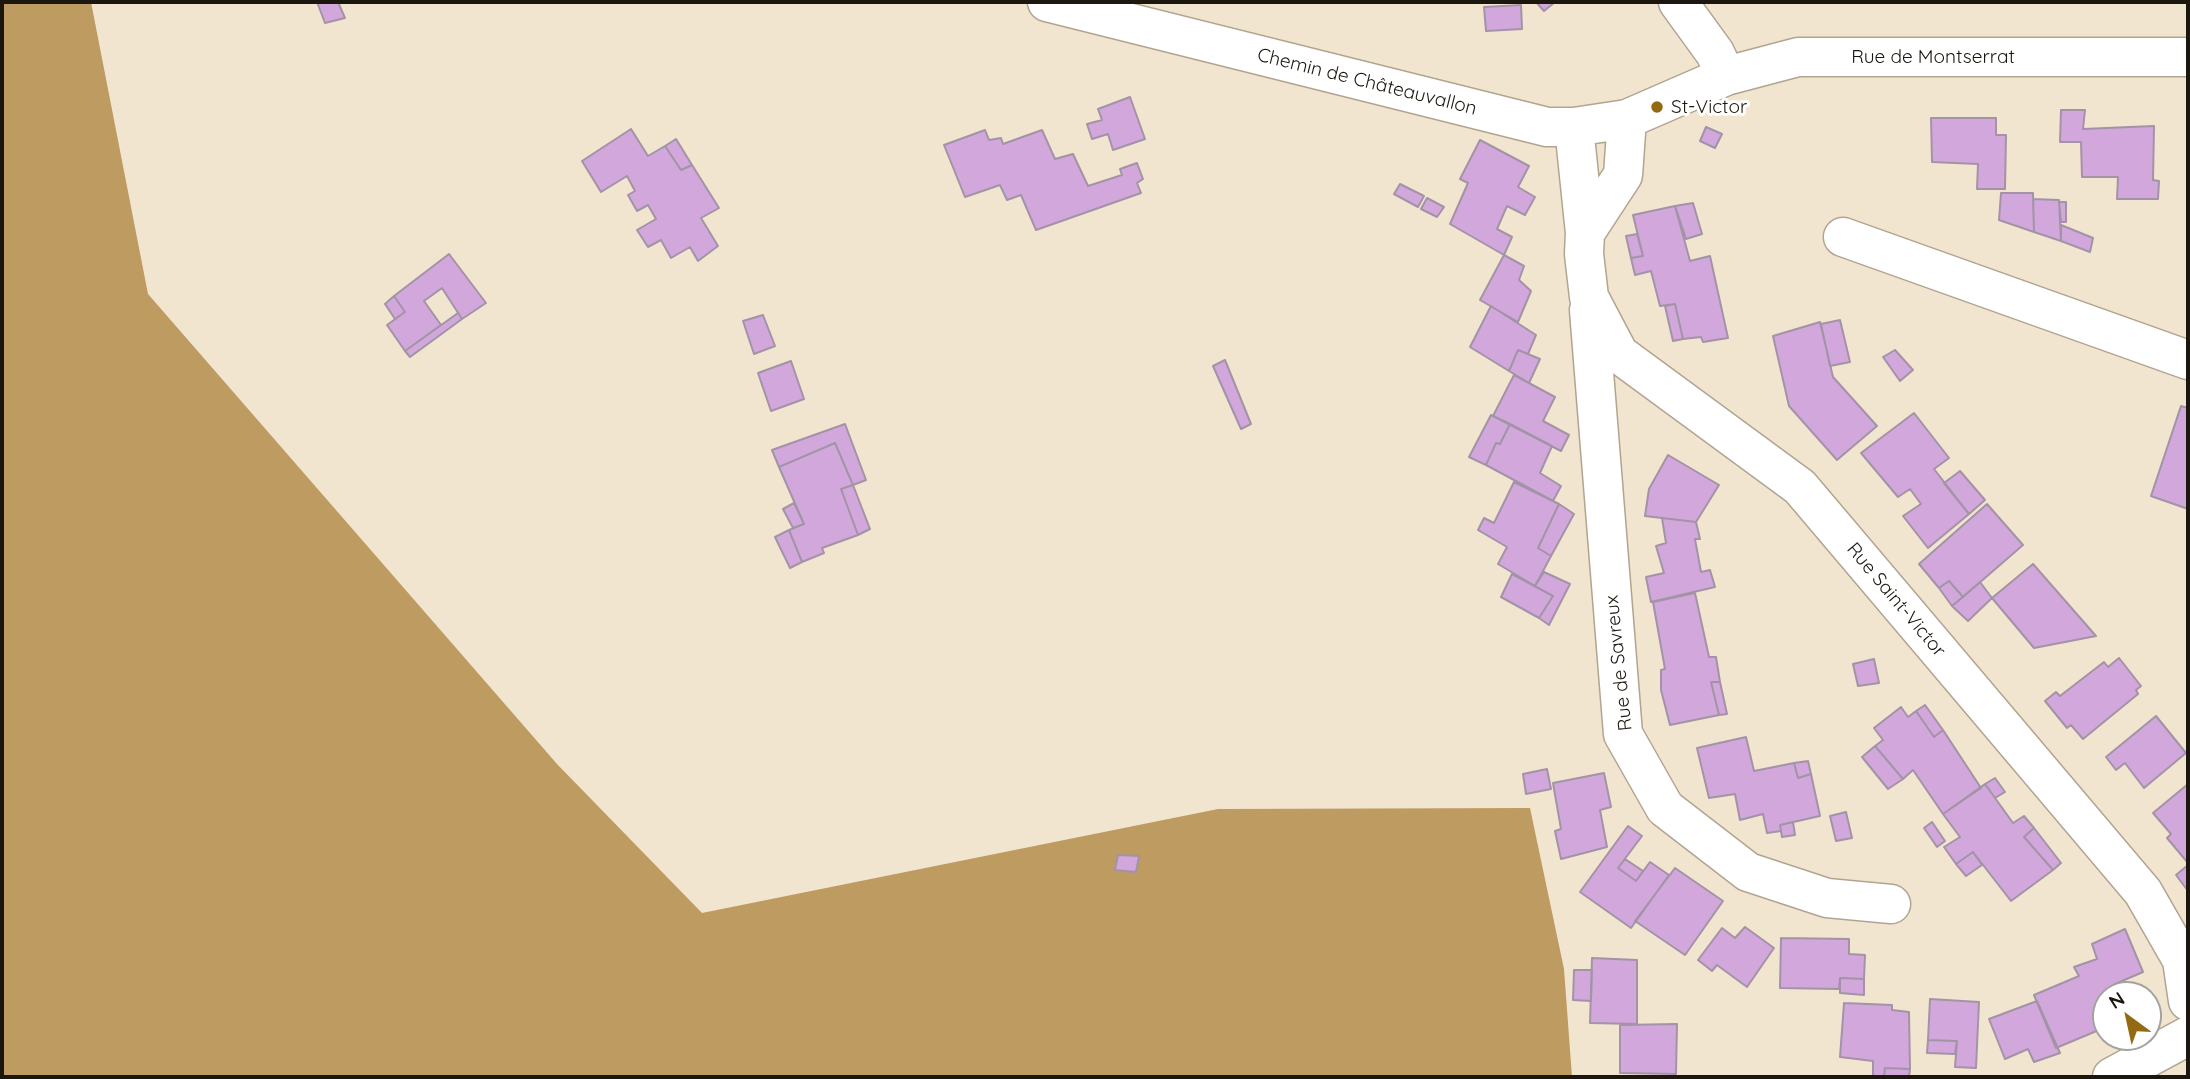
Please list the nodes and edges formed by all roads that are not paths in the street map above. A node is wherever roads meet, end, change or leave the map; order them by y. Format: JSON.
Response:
{"nodes":[{"id":1,"x":1048,"y":2,"type":"edge"},
{"id":2,"x":1678,"y":2,"type":"edge"},
{"id":3,"x":2188,"y":57,"type":"edge"},
{"id":4,"x":1726,"y":76,"type":"junction"},
{"id":5,"x":1684,"y":94,"type":"joint"},
{"id":6,"x":1627,"y":119,"type":"junction"},
{"id":7,"x":1574,"y":127,"type":"junction"},
{"id":8,"x":1585,"y":233,"type":"junction"},
{"id":9,"x":1843,"y":237,"type":"dead end"},
{"id":10,"x":1589,"y":297,"type":"junction"},
{"id":11,"x":2188,"y":360,"type":"edge"},
{"id":12,"x":1891,"y":904,"type":"dead end"},
{"id":13,"x":2188,"y":1001,"type":"edge"},
{"id":14,"x":2188,"y":1036,"type":"edge"},
{"id":15,"x":2112,"y":1077,"type":"edge"}],
"edges":[{"from":1,"to":7,"type":"street","name":"Chemin de Châteauvallon"},
{"from":2,"to":4,"type":"street"},
{"from":3,"to":4,"type":"street","name":"Rue de Montserrat"},
{"from":4,"to":5,"type":"street","name":"Rue de Montserrat"},
{"from":5,"to":6,"type":"street","name":"Chemin de Châteauvallon"},
{"from":6,"to":7,"type":"street","name":"Chemin de Châteauvallon"},
{"from":6,"to":8,"type":"street"},
{"from":7,"to":8,"type":"street","name":"Rue Saint-Victor"},
{"from":8,"to":10,"type":"street","name":"Rue Saint-Victor"},
{"from":9,"to":11,"type":"street"},
{"from":10,"to":12,"type":"street","name":"Rue de Savreux"},
{"from":10,"to":13,"type":"street","name":"Rue Saint-Victor"},
{"from":14,"to":15,"type":"street"}]}
